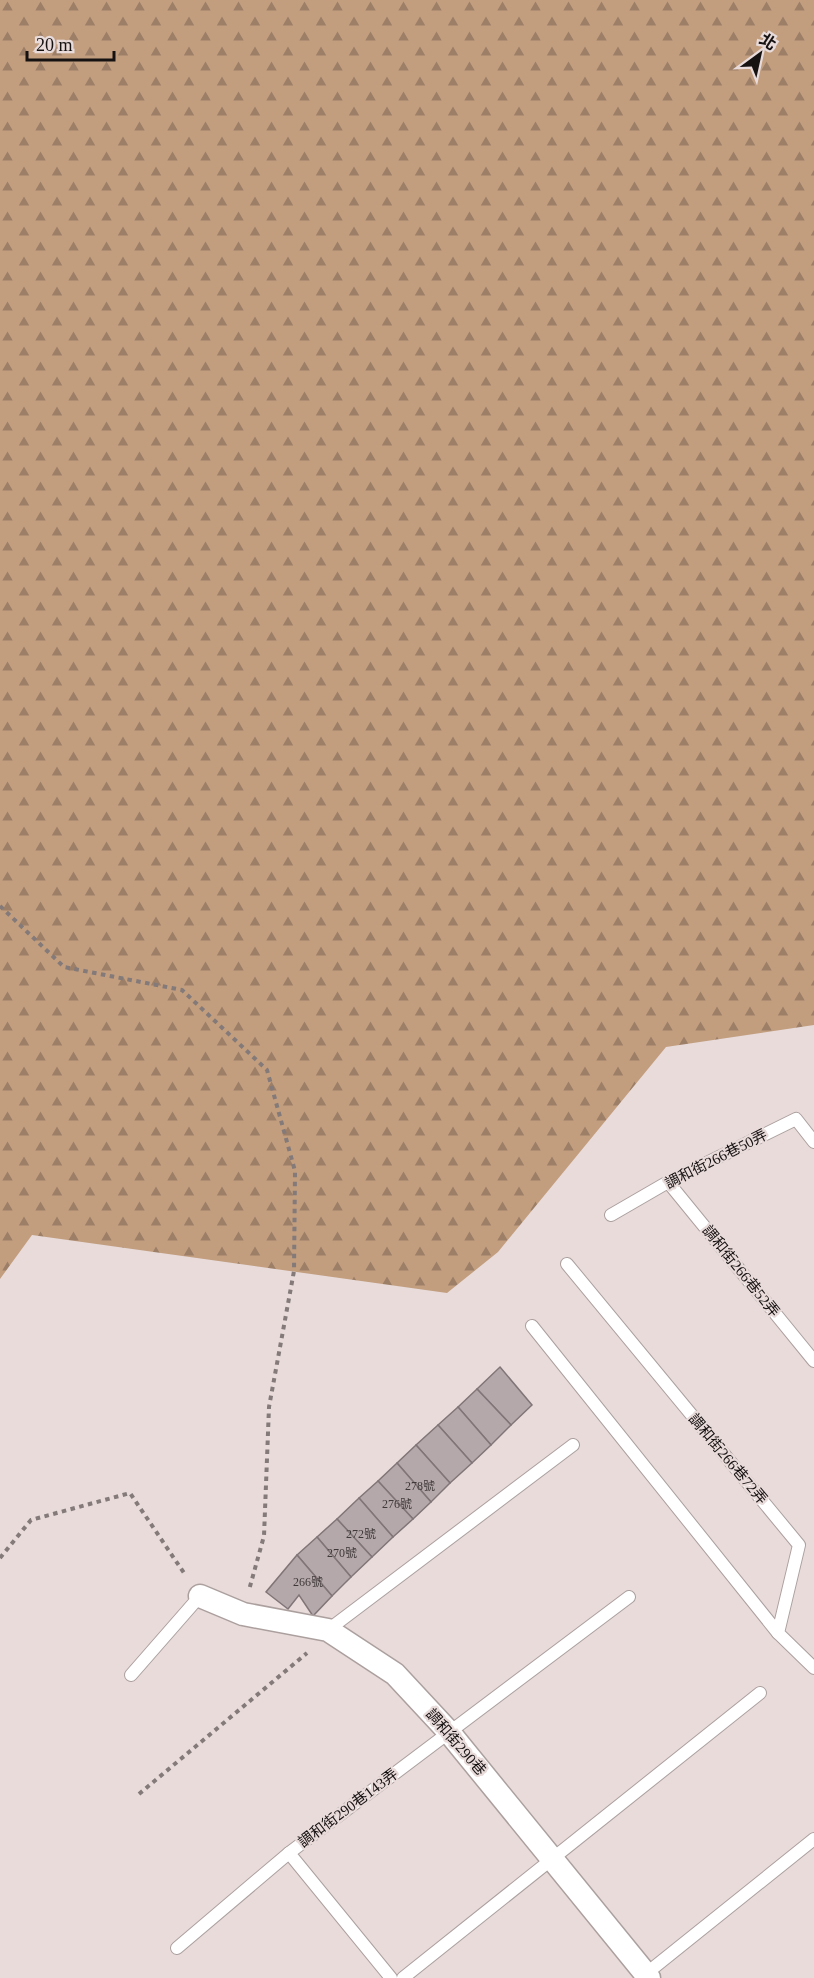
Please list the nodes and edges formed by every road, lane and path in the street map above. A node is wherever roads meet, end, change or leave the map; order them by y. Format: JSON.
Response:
{"nodes":[{"id":1,"x":0,"y":906,"type":"edge"},
{"id":2,"x":814,"y":1142,"type":"edge"},
{"id":3,"x":668,"y":1182,"type":"junction"},
{"id":4,"x":612,"y":1215,"type":"dead end"},
{"id":5,"x":567,"y":1263,"type":"dead end"},
{"id":6,"x":532,"y":1326,"type":"dead end"},
{"id":7,"x":814,"y":1361,"type":"edge"},
{"id":8,"x":573,"y":1445,"type":"dead end"},
{"id":9,"x":0,"y":1558,"type":"edge"},
{"id":10,"x":200,"y":1596,"type":"junction"},
{"id":11,"x":629,"y":1597,"type":"dead end"},
{"id":12,"x":243,"y":1614,"type":"junction"},
{"id":13,"x":328,"y":1630,"type":"junction"},
{"id":14,"x":778,"y":1633,"type":"junction"},
{"id":15,"x":814,"y":1668,"type":"edge"},
{"id":16,"x":131,"y":1675,"type":"dead end"},
{"id":17,"x":760,"y":1693,"type":"dead end"},
{"id":18,"x":448,"y":1731,"type":"junction"},
{"id":19,"x":139,"y":1794,"type":"dead end"},
{"id":20,"x":814,"y":1839,"type":"edge"},
{"id":21,"x":289,"y":1853,"type":"junction"},
{"id":22,"x":552,"y":1857,"type":"junction"},
{"id":23,"x":177,"y":1948,"type":"dead end"},
{"id":24,"x":645,"y":1977,"type":"edge"},
{"id":25,"x":391,"y":1978,"type":"edge"},
{"id":26,"x":403,"y":1978,"type":"edge"}],
"edges":[{"from":1,"to":12,"type":"path"},
{"from":2,"to":3,"type":"lane","name":"調和街266巷50弄"},
{"from":3,"to":4,"type":"lane","name":"調和街266巷50弄"},
{"from":3,"to":7,"type":"lane","name":"調和街266巷52弄"},
{"from":5,"to":14,"type":"lane","name":"調和街266巷72弄"},
{"from":6,"to":14,"type":"lane"},
{"from":8,"to":13,"type":"lane"},
{"from":9,"to":10,"type":"path"},
{"from":10,"to":12,"type":"street","name":"調和街290巷"},
{"from":10,"to":16,"type":"lane"},
{"from":11,"to":18,"type":"lane","name":"調和街290巷143弄"},
{"from":12,"to":13,"type":"street","name":"調和街290巷"},
{"from":13,"to":18,"type":"street","name":"調和街290巷"},
{"from":13,"to":19,"type":"path"},
{"from":14,"to":15,"type":"lane"},
{"from":17,"to":22,"type":"lane"},
{"from":18,"to":21,"type":"lane","name":"調和街290巷143弄"},
{"from":18,"to":22,"type":"street","name":"調和街290巷"},
{"from":20,"to":24,"type":"lane"},
{"from":21,"to":23,"type":"lane"},
{"from":21,"to":25,"type":"lane","name":"調和街290巷143弄"},
{"from":22,"to":24,"type":"street","name":"調和街290巷"},
{"from":22,"to":26,"type":"lane"}]}
